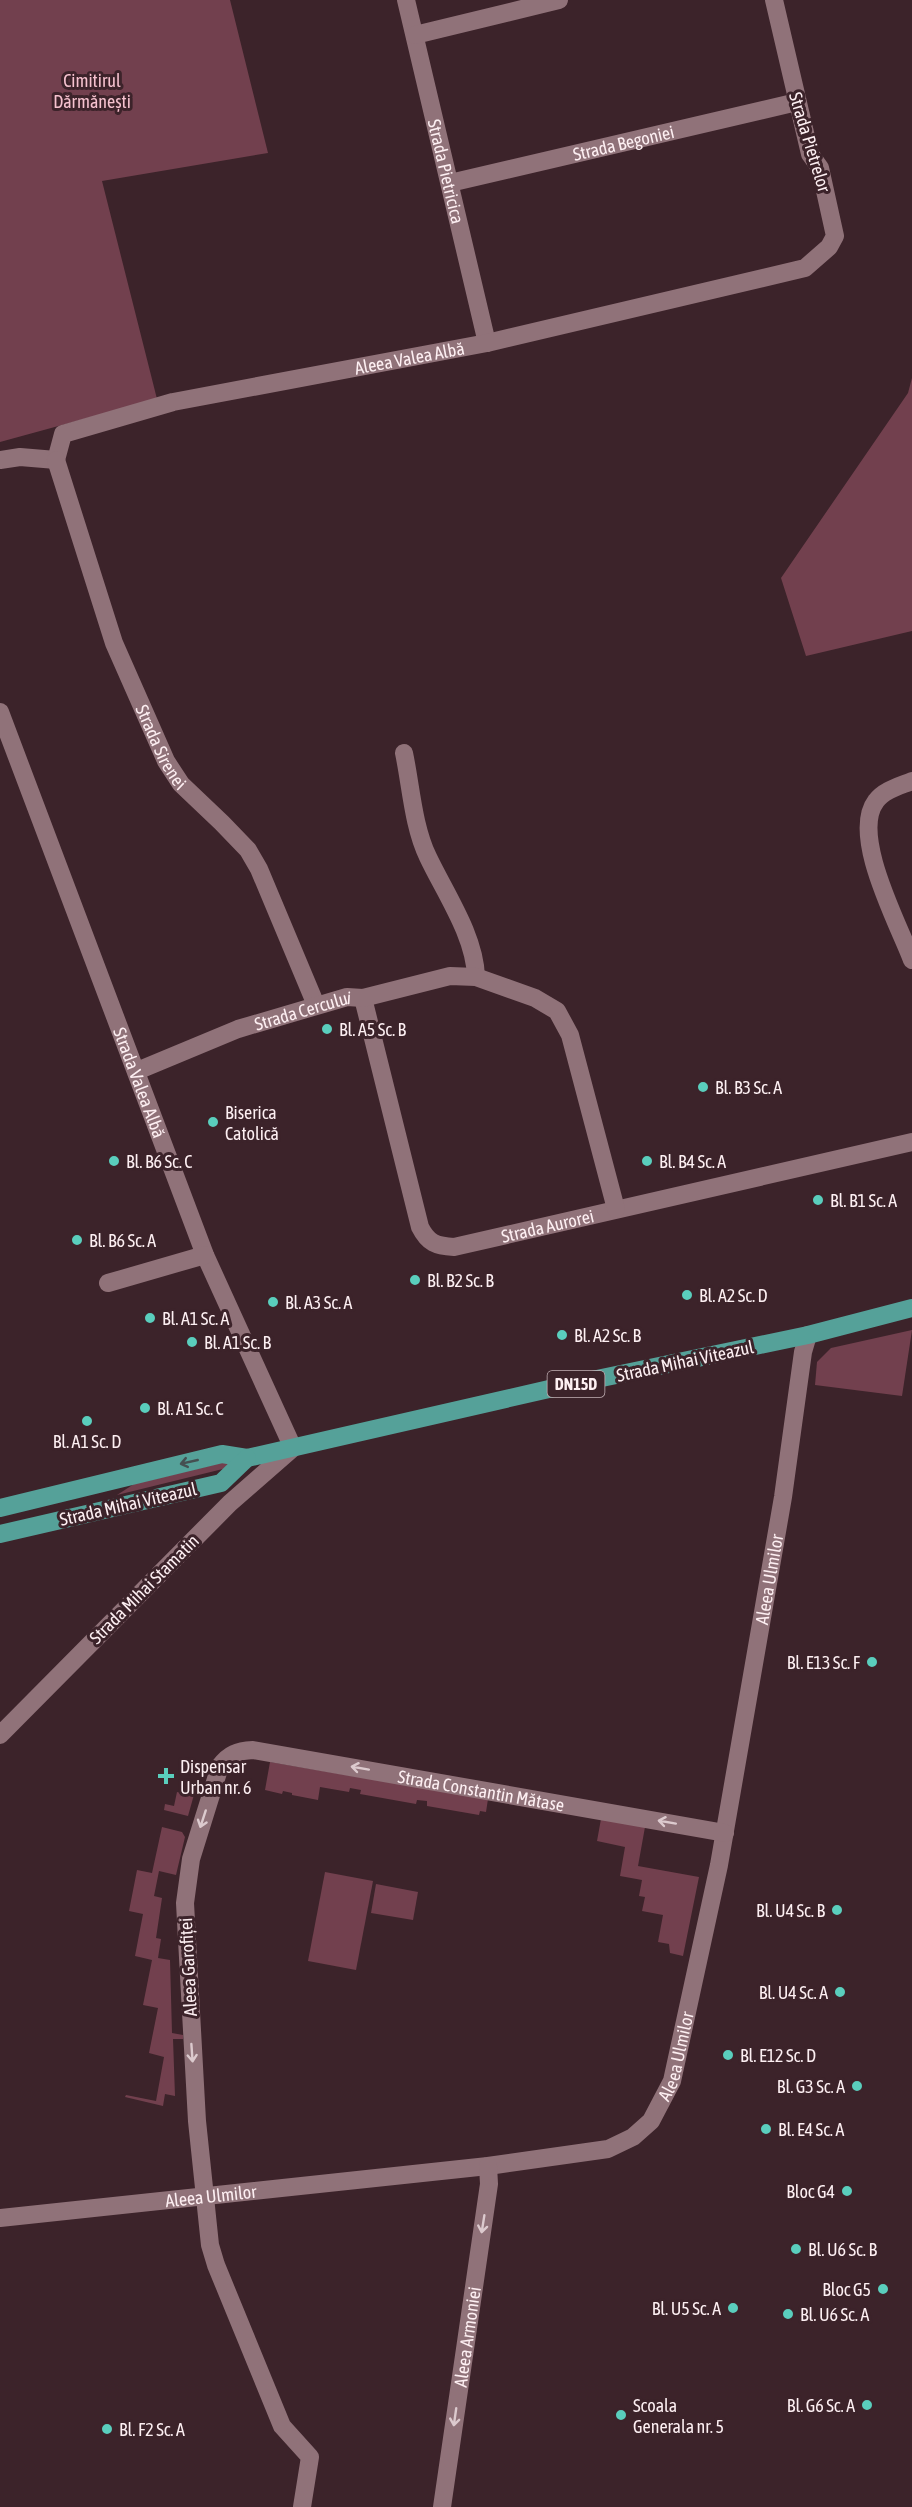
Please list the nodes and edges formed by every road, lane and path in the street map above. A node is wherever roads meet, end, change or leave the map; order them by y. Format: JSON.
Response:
{"nodes":[{"id":1,"x":406,"y":0,"type":"edge"},
{"id":2,"x":559,"y":0,"type":"edge"},
{"id":3,"x":774,"y":0,"type":"edge"},
{"id":4,"x":415,"y":35,"type":"junction"},
{"id":5,"x":796,"y":102,"type":"junction"},
{"id":6,"x":450,"y":183,"type":"junction"},
{"id":7,"x":830,"y":247,"type":"joint"},
{"id":8,"x":487,"y":343,"type":"junction"},
{"id":9,"x":0,"y":460,"type":"edge"},
{"id":10,"x":56,"y":460,"type":"junction"},
{"id":11,"x":0,"y":712,"type":"edge"},
{"id":12,"x":404,"y":753,"type":"dead end"},
{"id":13,"x":912,"y":782,"type":"edge"},
{"id":14,"x":912,"y":960,"type":"edge"},
{"id":15,"x":476,"y":977,"type":"junction"},
{"id":16,"x":363,"y":998,"type":"junction"},
{"id":17,"x":316,"y":1005,"type":"junction"},
{"id":18,"x":136,"y":1071,"type":"junction"},
{"id":19,"x":912,"y":1142,"type":"edge"},
{"id":20,"x":616,"y":1209,"type":"junction"},
{"id":21,"x":205,"y":1255,"type":"junction"},
{"id":22,"x":108,"y":1282,"type":"dead end"},
{"id":23,"x":912,"y":1308,"type":"edge"},
{"id":24,"x":808,"y":1335,"type":"junction"},
{"id":25,"x":293,"y":1448,"type":"junction"},
{"id":26,"x":247,"y":1458,"type":"junction"},
{"id":27,"x":221,"y":1483,"type":"junction"},
{"id":28,"x":230,"y":1503,"type":"junction"},
{"id":29,"x":0,"y":1508,"type":"edge"},
{"id":30,"x":0,"y":1534,"type":"edge"},
{"id":31,"x":0,"y":1735,"type":"edge"},
{"id":32,"x":238,"y":1751,"type":"joint"},
{"id":33,"x":725,"y":1833,"type":"junction"},
{"id":34,"x":488,"y":2166,"type":"junction"},
{"id":35,"x":204,"y":2197,"type":"junction"},
{"id":36,"x":0,"y":2218,"type":"edge"},
{"id":37,"x":302,"y":2507,"type":"edge"},
{"id":38,"x":442,"y":2507,"type":"edge"}],
"edges":[{"from":1,"to":4,"type":"street","name":"Strada Pietricica"},
{"from":2,"to":4,"type":"street"},
{"from":3,"to":5,"type":"street","name":"Strada Pietrelor"},
{"from":4,"to":6,"type":"street","name":"Strada Pietricica"},
{"from":5,"to":6,"type":"street","name":"Strada Begoniei"},
{"from":5,"to":7,"type":"street","name":"Strada Pietrelor"},
{"from":6,"to":8,"type":"street","name":"Strada Pietricica"},
{"from":7,"to":8,"type":"street","name":"Aleea Valea Albă"},
{"from":8,"to":10,"type":"street","name":"Aleea Valea Albă"},
{"from":9,"to":10,"type":"street"},
{"from":10,"to":17,"type":"street","name":"Strada Sirenei"},
{"from":11,"to":18,"type":"street","name":"Strada Valea Albă"},
{"from":12,"to":15,"type":"street"},
{"from":13,"to":14,"type":"street"},
{"from":15,"to":16,"type":"street","name":"Strada Cercului"},
{"from":15,"to":20,"type":"street","name":"Strada Cercului"},
{"from":16,"to":17,"type":"street","name":"Strada Cercului"},
{"from":16,"to":20,"type":"street","name":"Strada Aurorei"},
{"from":17,"to":18,"type":"street","name":"Strada Cercului"},
{"from":18,"to":21,"type":"street","name":"Strada Valea Albă"},
{"from":19,"to":20,"type":"street","name":"Strada Aurorei"},
{"from":21,"to":22,"type":"street"},
{"from":21,"to":25,"type":"street","name":"Strada Valea Albă"},
{"from":23,"to":24,"type":"main road","name":"Strada Mihai Viteazul","number":"DN15D"},
{"from":24,"to":25,"type":"main road","name":"Strada Mihai Viteazul","number":"DN15D"},
{"from":24,"to":33,"type":"street","name":"Aleea Ulmilor"},
{"from":25,"to":26,"type":"main road","name":"Strada Mihai Viteazul","number":"DN15D"},
{"from":25,"to":28,"type":"street","name":"Strada Mihai Stamatin"},
{"from":26,"to":27,"type":"main road","name":"Strada Mihai Viteazul"},
{"from":26,"to":29,"type":"main road","name":"Strada Mihai Viteazul","number":"DN15D","one_way":true},
{"from":27,"to":28,"type":"street"},
{"from":27,"to":30,"type":"main road","name":"Strada Mihai Viteazul"},
{"from":28,"to":31,"type":"street","name":"Strada Mihai Stamatin"},
{"from":33,"to":32,"type":"street","name":"Strada Constantin Mătase","one_way":true},
{"from":32,"to":35,"type":"street","name":"Aleea Garofiței","one_way":true},
{"from":33,"to":34,"type":"street","name":"Aleea Ulmilor"},
{"from":34,"to":35,"type":"street","name":"Aleea Ulmilor"},
{"from":34,"to":38,"type":"street","name":"Aleea Armoniei","one_way":true},
{"from":35,"to":36,"type":"street","name":"Aleea Ulmilor"},
{"from":35,"to":37,"type":"street","name":"Aleea Garofiței"}]}
